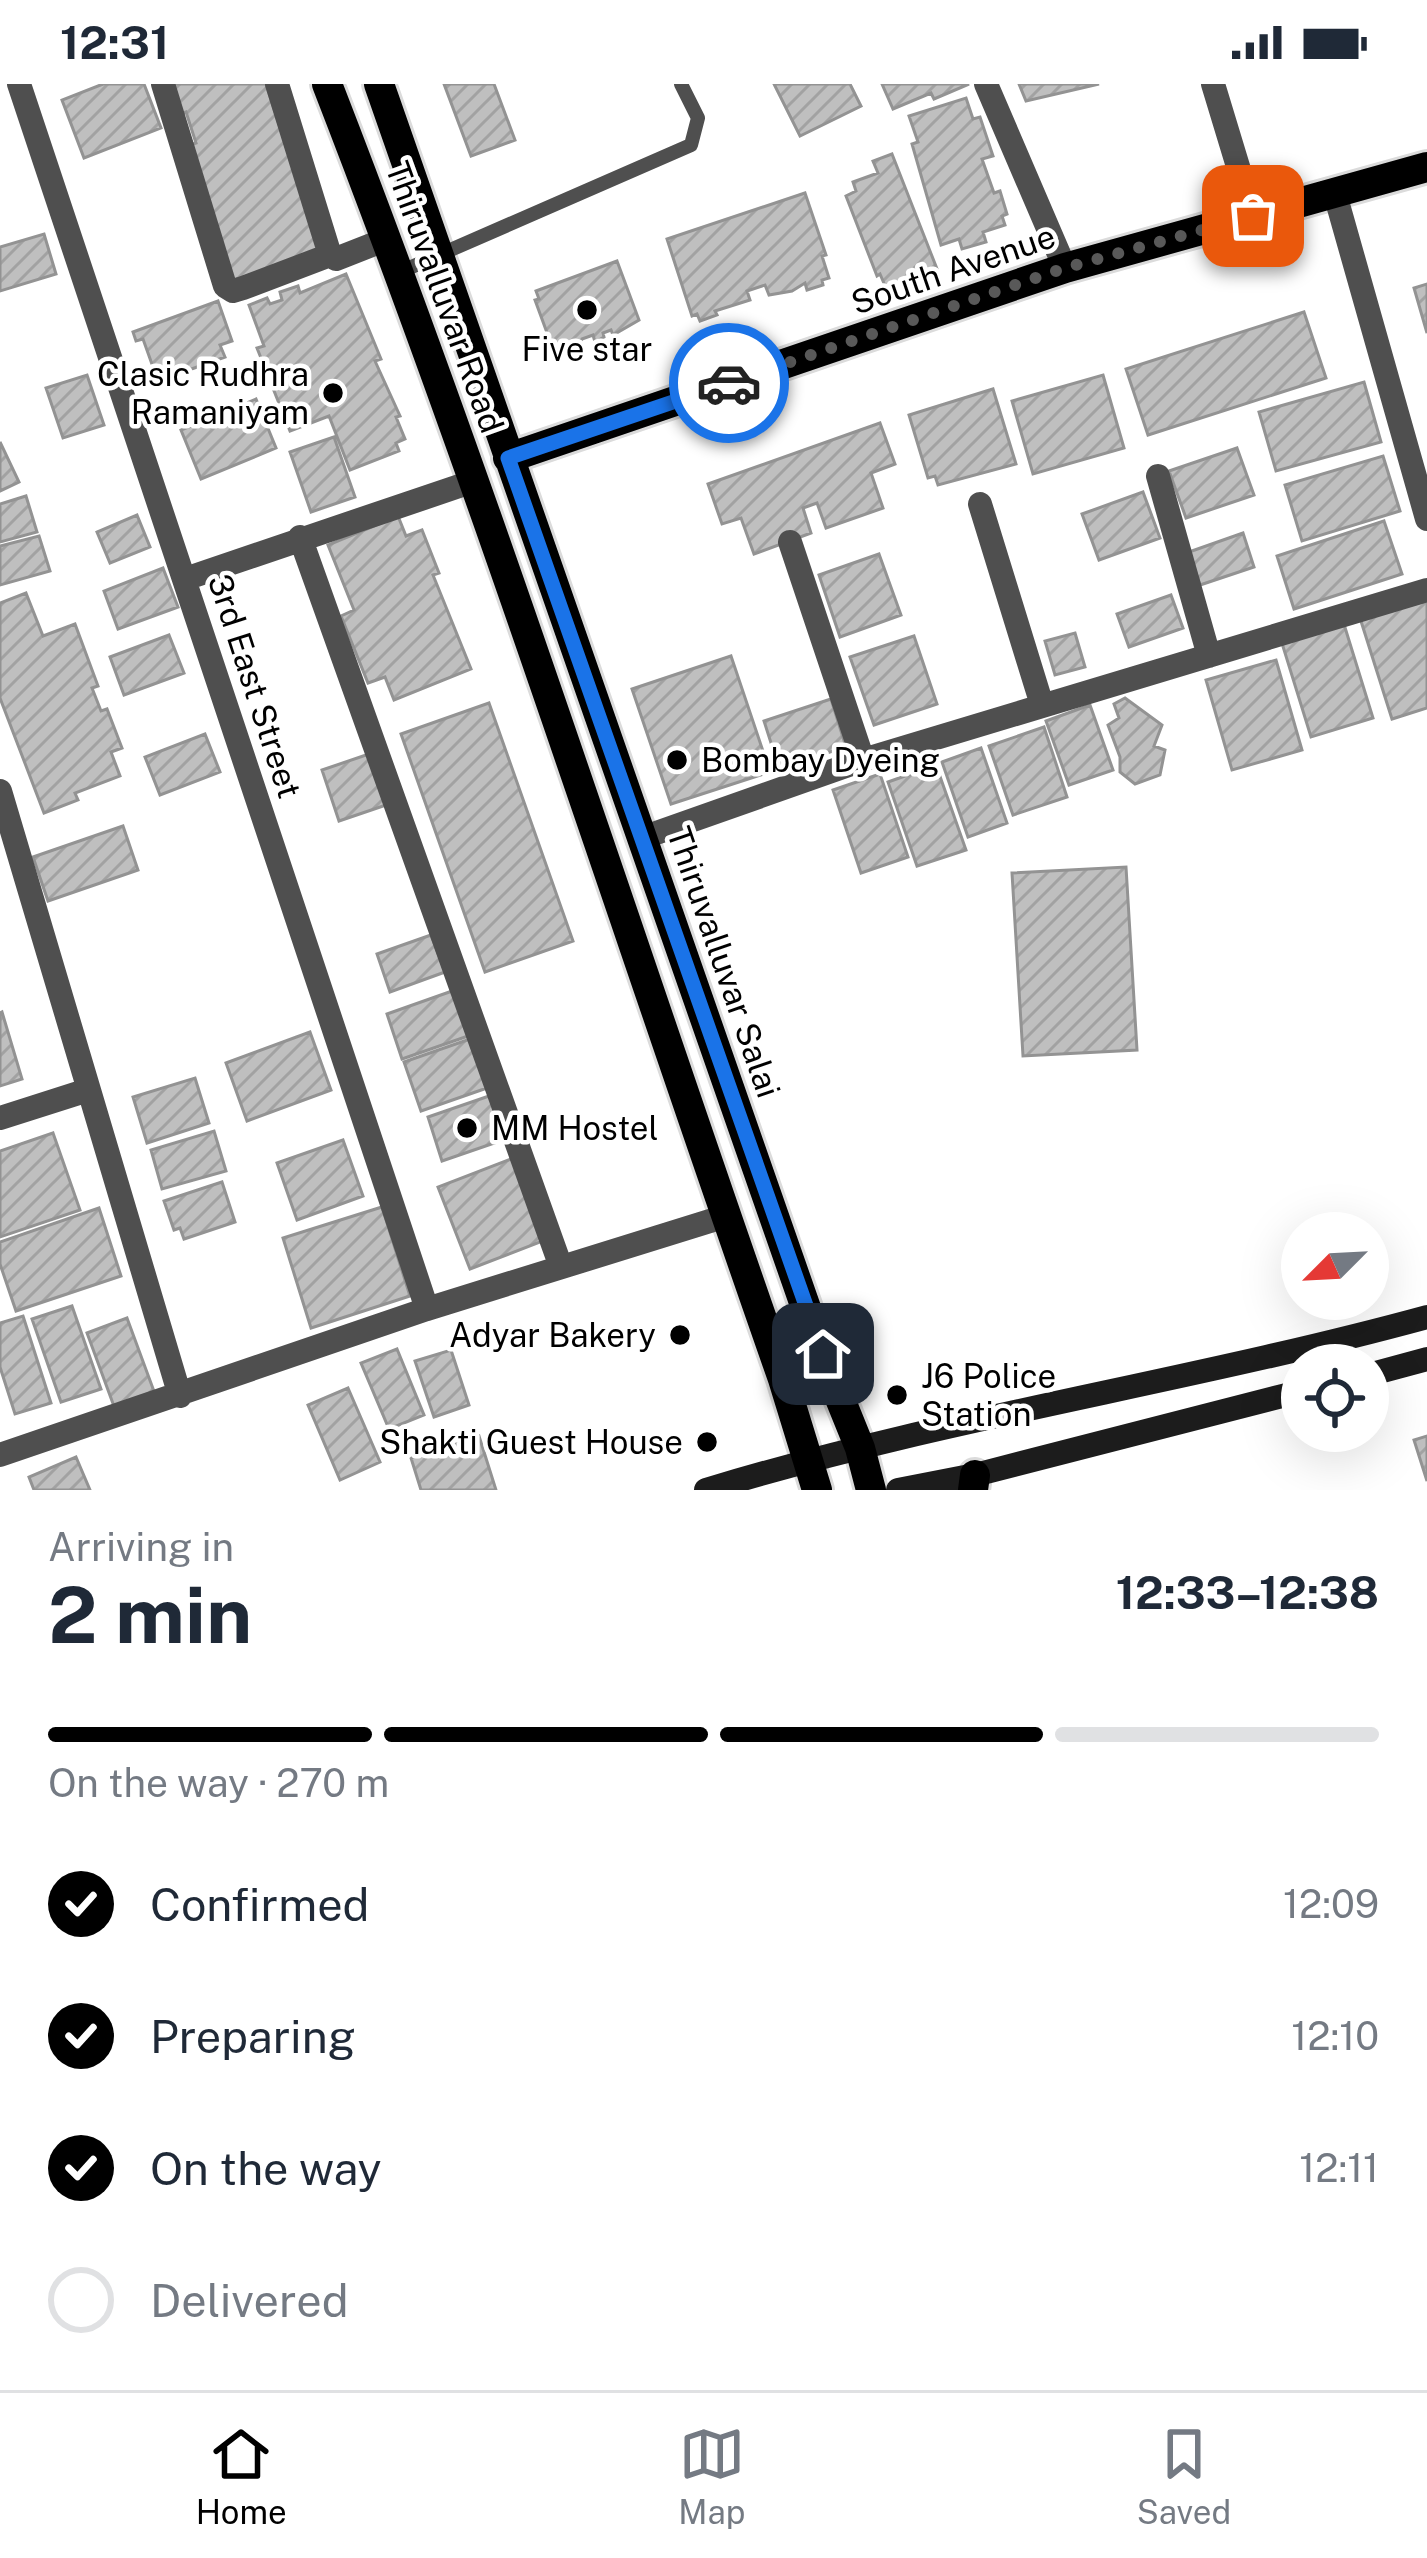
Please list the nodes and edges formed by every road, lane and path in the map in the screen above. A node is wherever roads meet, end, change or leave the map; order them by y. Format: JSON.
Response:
{"nodes":[{"id":1,"x":19,"y":84,"type":"edge"},
{"id":2,"x":163,"y":84,"type":"edge"},
{"id":3,"x":277,"y":84,"type":"edge"},
{"id":4,"x":327,"y":84,"type":"edge"},
{"id":5,"x":379,"y":84,"type":"edge"},
{"id":6,"x":681,"y":84,"type":"edge"},
{"id":7,"x":986,"y":84,"type":"edge"},
{"id":8,"x":1213,"y":84,"type":"edge"},
{"id":9,"x":1427,"y":167,"type":"edge"},
{"id":10,"x":1335,"y":194,"type":"junction"},
{"id":11,"x":1253,"y":216,"type":"junction"},
{"id":12,"x":387,"y":239,"type":"junction"},
{"id":13,"x":330,"y":255,"type":"junction"},
{"id":14,"x":440,"y":257,"type":"junction"},
{"id":15,"x":1065,"y":268,"type":"junction"},
{"id":16,"x":400,"y":272,"type":"junction"},
{"id":17,"x":508,"y":458,"type":"junction"},
{"id":18,"x":1158,"y":476,"type":"dead end"},
{"id":19,"x":474,"y":481,"type":"junction"},
{"id":20,"x":980,"y":504,"type":"dead end"},
{"id":21,"x":1427,"y":518,"type":"edge"},
{"id":22,"x":300,"y":537,"type":"junction"},
{"id":23,"x":790,"y":542,"type":"dead end"},
{"id":24,"x":185,"y":579,"type":"junction"},
{"id":25,"x":1427,"y":590,"type":"edge"},
{"id":26,"x":1209,"y":656,"type":"junction"},
{"id":27,"x":1042,"y":705,"type":"junction"},
{"id":28,"x":862,"y":760,"type":"junction"},
{"id":29,"x":0,"y":791,"type":"edge"},
{"id":30,"x":642,"y":838,"type":"junction"},
{"id":31,"x":88,"y":1090,"type":"junction"},
{"id":32,"x":0,"y":1118,"type":"edge"},
{"id":33,"x":726,"y":1216,"type":"junction"},
{"id":34,"x":561,"y":1267,"type":"junction"},
{"id":35,"x":427,"y":1309,"type":"junction"},
{"id":36,"x":1427,"y":1317,"type":"edge"},
{"id":37,"x":1427,"y":1360,"type":"edge"},
{"id":38,"x":1389,"y":1370,"type":"edge"},
{"id":39,"x":180,"y":1396,"type":"junction"},
{"id":40,"x":1281,"y":1397,"type":"edge"},
{"id":41,"x":860,"y":1448,"type":"junction"},
{"id":42,"x":0,"y":1455,"type":"edge"},
{"id":43,"x":808,"y":1459,"type":"junction"},
{"id":44,"x":974,"y":1483,"type":"edge"},
{"id":45,"x":706,"y":1490,"type":"edge"},
{"id":46,"x":817,"y":1490,"type":"edge"},
{"id":47,"x":872,"y":1490,"type":"edge"},
{"id":48,"x":898,"y":1490,"type":"edge"}],
"edges":[{"from":1,"to":24,"type":"street","name":"3rd East Street"},
{"from":2,"to":13,"type":"street"},
{"from":3,"to":13,"type":"street"},
{"from":4,"to":12,"type":"main road","name":"Thiruvalluvar Road"},
{"from":5,"to":14,"type":"main road","name":"Thiruvalluvar Road"},
{"from":6,"to":14,"type":"lane"},
{"from":7,"to":15,"type":"street"},
{"from":8,"to":11,"type":"street"},
{"from":9,"to":10,"type":"main road","name":"South Avenue"},
{"from":10,"to":11,"type":"main road","name":"South Avenue"},
{"from":10,"to":21,"type":"street"},
{"from":11,"to":15,"type":"main road","name":"South Avenue"},
{"from":12,"to":13,"type":"street"},
{"from":12,"to":16,"type":"main road","name":"Thiruvalluvar Road"},
{"from":14,"to":16,"type":"lane"},
{"from":14,"to":17,"type":"main road","name":"Thiruvalluvar Road"},
{"from":15,"to":17,"type":"main road","name":"South Avenue"},
{"from":16,"to":19,"type":"main road","name":"Thiruvalluvar Road"},
{"from":17,"to":30,"type":"main road","name":"Thiruvalluvar Salai"},
{"from":18,"to":26,"type":"street"},
{"from":19,"to":22,"type":"street"},
{"from":19,"to":33,"type":"main road","name":"Thiruvalluvar Road"},
{"from":20,"to":27,"type":"street"},
{"from":22,"to":24,"type":"street"},
{"from":22,"to":34,"type":"street"},
{"from":23,"to":28,"type":"street"},
{"from":24,"to":35,"type":"street","name":"3rd East Street"},
{"from":25,"to":26,"type":"street"},
{"from":26,"to":27,"type":"street"},
{"from":27,"to":28,"type":"street"},
{"from":28,"to":30,"type":"street"},
{"from":29,"to":31,"type":"street"},
{"from":30,"to":41,"type":"main road","name":"Thiruvalluvar Salai"},
{"from":31,"to":32,"type":"street"},
{"from":31,"to":39,"type":"street"},
{"from":33,"to":34,"type":"street"},
{"from":33,"to":43,"type":"main road","name":"Thiruvalluvar Road"},
{"from":34,"to":35,"type":"street"},
{"from":35,"to":39,"type":"street"},
{"from":36,"to":41,"type":"main road"},
{"from":37,"to":38,"type":"main road"},
{"from":39,"to":42,"type":"street"},
{"from":40,"to":44,"type":"main road"},
{"from":41,"to":43,"type":"main road"},
{"from":41,"to":47,"type":"main road","name":"Thiruvalluvar Salai"},
{"from":43,"to":45,"type":"main road"},
{"from":43,"to":46,"type":"main road","name":"Thiruvalluvar Road"},
{"from":44,"to":48,"type":"main road"}]}
